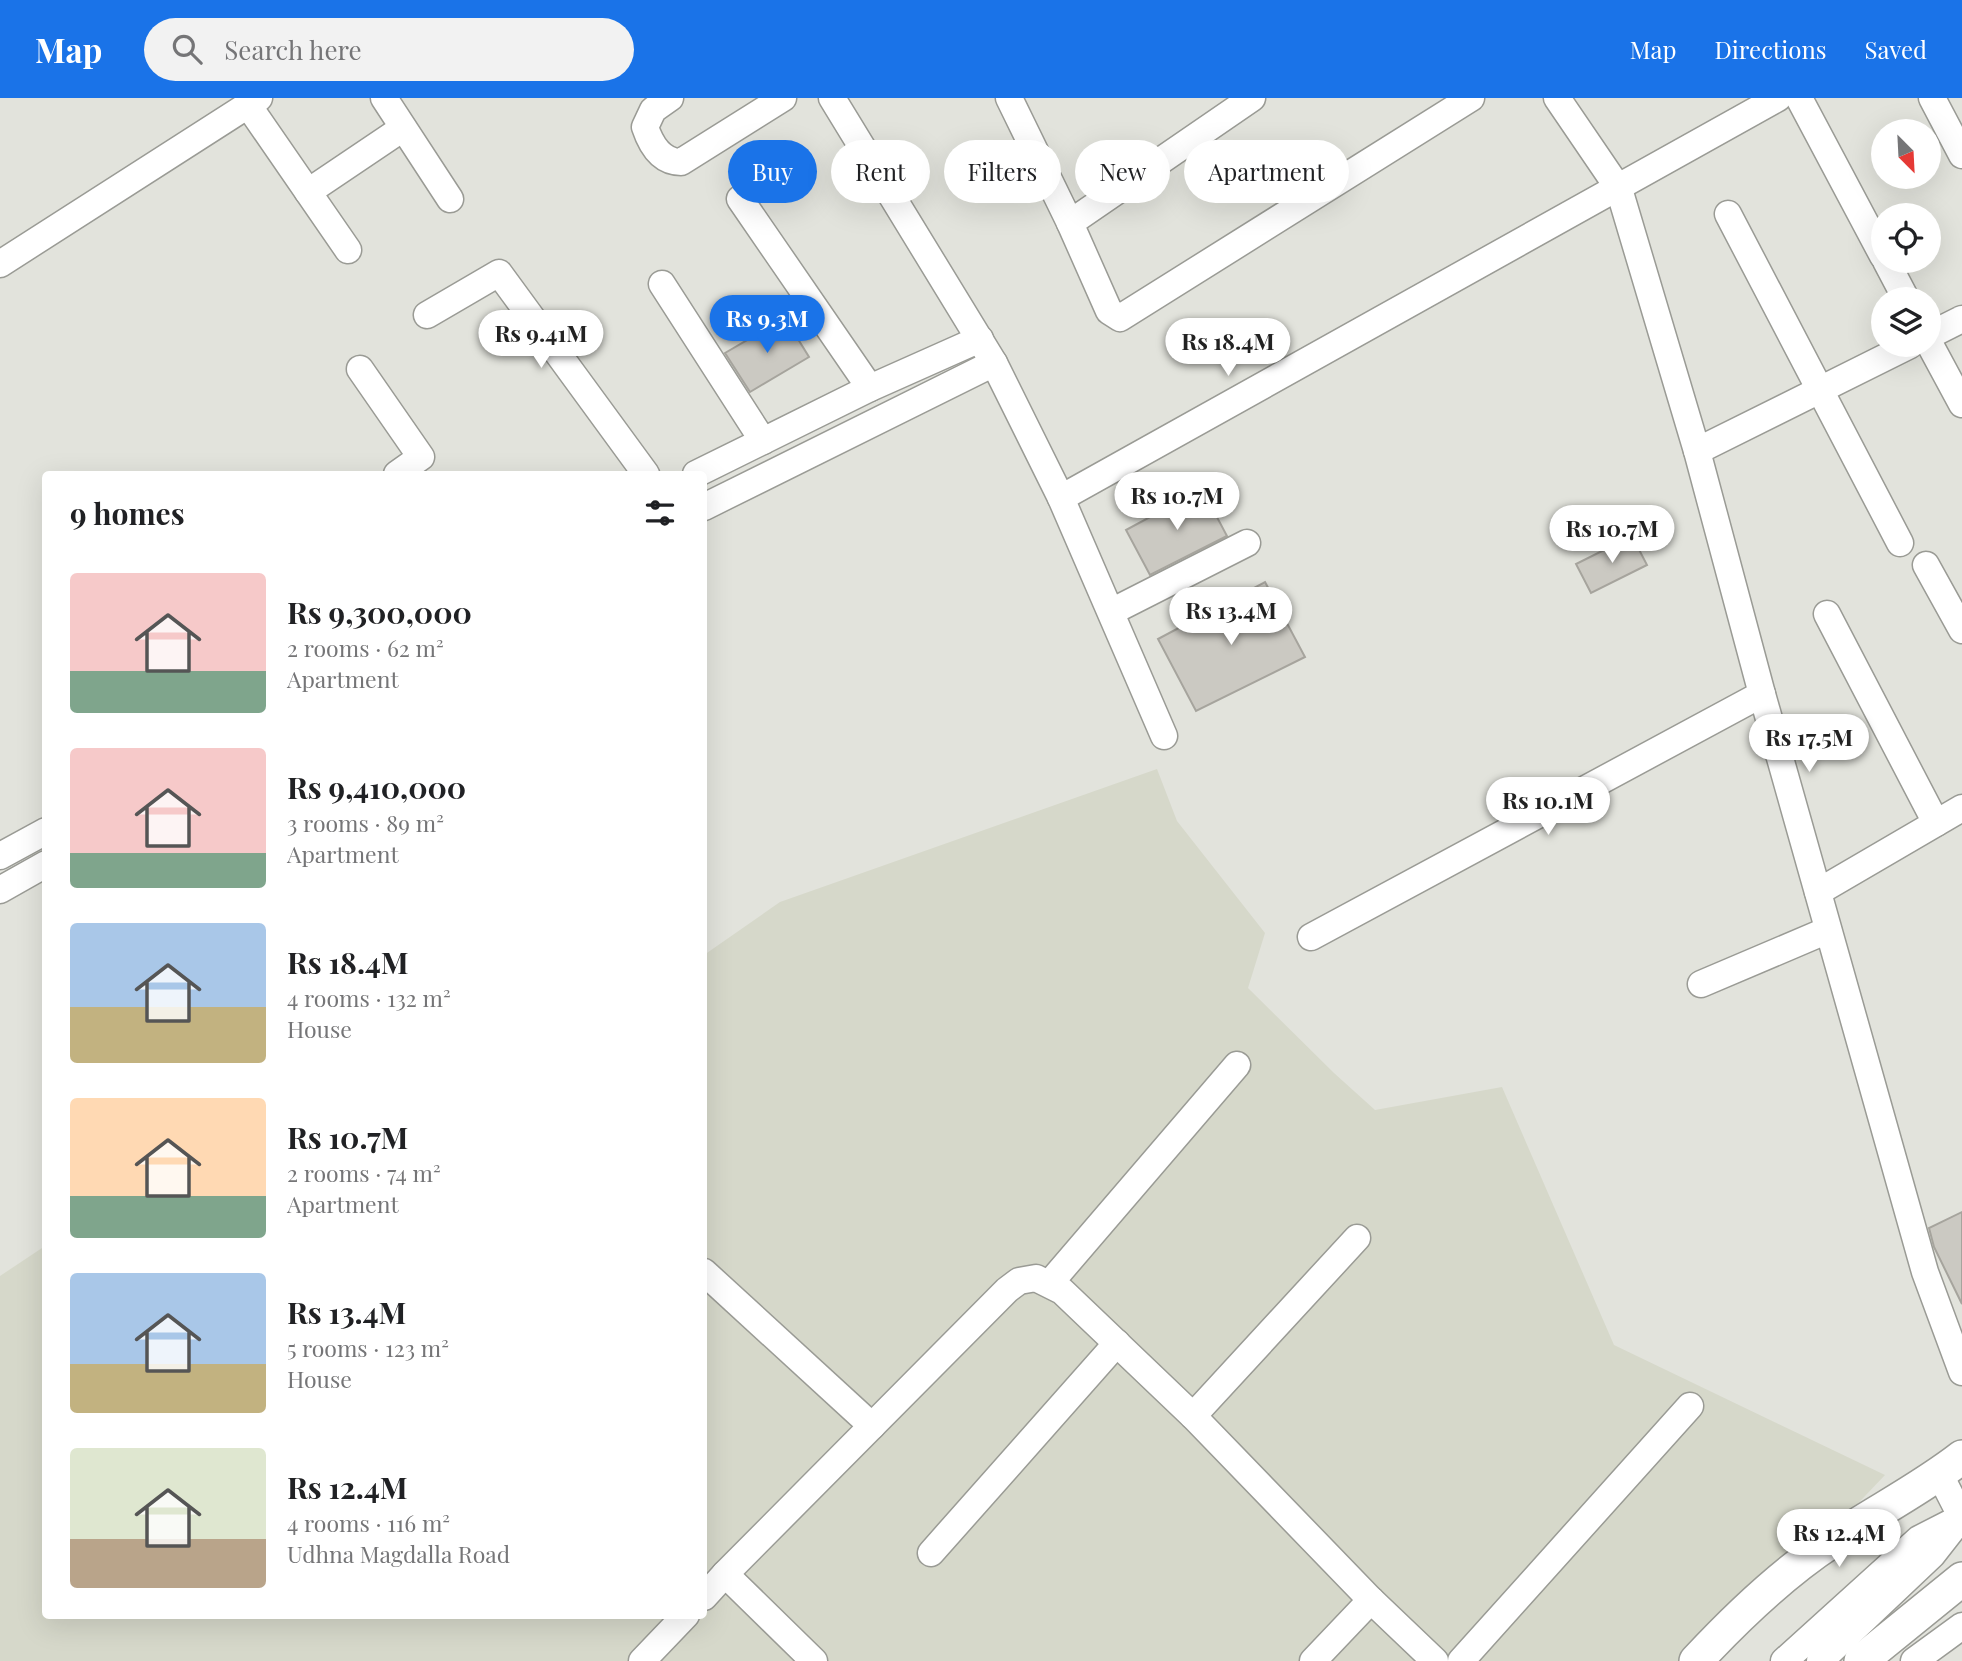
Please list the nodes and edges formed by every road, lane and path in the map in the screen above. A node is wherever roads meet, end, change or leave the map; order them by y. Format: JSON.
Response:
{"nodes":[{"id":1,"x":384,"y":98,"type":"edge"},
{"id":2,"x":670,"y":98,"type":"edge"},
{"id":3,"x":832,"y":98,"type":"edge"},
{"id":4,"x":1252,"y":98,"type":"edge"},
{"id":5,"x":1471,"y":98,"type":"edge"},
{"id":6,"x":1558,"y":98,"type":"edge"},
{"id":7,"x":1778,"y":98,"type":"edge"},
{"id":8,"x":1799,"y":98,"type":"edge"},
{"id":9,"x":1932,"y":98,"type":"edge"},
{"id":10,"x":778,"y":99,"type":"edge"},
{"id":11,"x":253,"y":101,"type":"edge"},
{"id":12,"x":1017,"y":101,"type":"edge"},
{"id":13,"x":403,"y":128,"type":"junction"},
{"id":14,"x":1962,"y":155,"type":"edge"},
{"id":15,"x":1619,"y":188,"type":"junction"},
{"id":16,"x":308,"y":192,"type":"junction"},
{"id":17,"x":450,"y":200,"type":"dead end"},
{"id":18,"x":743,"y":203,"type":"edge"},
{"id":19,"x":1728,"y":214,"type":"dead end"},
{"id":20,"x":1070,"y":223,"type":"junction"},
{"id":21,"x":1871,"y":233,"type":"edge"},
{"id":22,"x":348,"y":250,"type":"dead end"},
{"id":23,"x":0,"y":264,"type":"edge"},
{"id":24,"x":663,"y":284,"type":"dead end"},
{"id":25,"x":427,"y":315,"type":"dead end"},
{"id":26,"x":1962,"y":319,"type":"edge"},
{"id":27,"x":1941,"y":330,"type":"edge"},
{"id":28,"x":980,"y":339,"type":"junction"},
{"id":29,"x":1886,"y":357,"type":"edge"},
{"id":30,"x":1937,"y":357,"type":"edge"},
{"id":31,"x":994,"y":363,"type":"junction"},
{"id":32,"x":360,"y":369,"type":"dead end"},
{"id":33,"x":870,"y":388,"type":"junction"},
{"id":34,"x":1820,"y":390,"type":"junction"},
{"id":35,"x":1962,"y":404,"type":"edge"},
{"id":36,"x":763,"y":441,"type":"junction"},
{"id":37,"x":1697,"y":451,"type":"junction"},
{"id":38,"x":401,"y":471,"type":"edge"},
{"id":39,"x":644,"y":471,"type":"edge"},
{"id":40,"x":702,"y":471,"type":"edge"},
{"id":41,"x":1062,"y":498,"type":"junction"},
{"id":42,"x":707,"y":506,"type":"edge"},
{"id":43,"x":1247,"y":543,"type":"dead end"},
{"id":44,"x":1900,"y":544,"type":"dead end"},
{"id":45,"x":1926,"y":565,"type":"dead end"},
{"id":46,"x":1111,"y":612,"type":"junction"},
{"id":47,"x":1827,"y":614,"type":"dead end"},
{"id":48,"x":1962,"y":630,"type":"edge"},
{"id":49,"x":1762,"y":694,"type":"junction"},
{"id":50,"x":1164,"y":736,"type":"dead end"},
{"id":51,"x":1962,"y":808,"type":"edge"},
{"id":52,"x":1936,"y":823,"type":"junction"},
{"id":53,"x":42,"y":833,"type":"edge"},
{"id":54,"x":0,"y":856,"type":"edge"},
{"id":55,"x":42,"y":866,"type":"edge"},
{"id":56,"x":0,"y":890,"type":"edge"},
{"id":57,"x":1818,"y":892,"type":"junction"},
{"id":58,"x":1828,"y":930,"type":"junction"},
{"id":59,"x":1311,"y":937,"type":"dead end"},
{"id":60,"x":1701,"y":984,"type":"dead end"},
{"id":61,"x":1237,"y":1065,"type":"dead end"},
{"id":62,"x":1357,"y":1238,"type":"dead end"},
{"id":63,"x":707,"y":1275,"type":"edge"},
{"id":64,"x":1050,"y":1283,"type":"junction"},
{"id":65,"x":1117,"y":1343,"type":"junction"},
{"id":66,"x":1962,"y":1372,"type":"edge"},
{"id":67,"x":1690,"y":1406,"type":"dead end"},
{"id":68,"x":1193,"y":1416,"type":"junction"},
{"id":69,"x":872,"y":1426,"type":"junction"},
{"id":70,"x":1951,"y":1466,"type":"edge"},
{"id":71,"x":1962,"y":1517,"type":"edge"},
{"id":72,"x":931,"y":1553,"type":"dead end"},
{"id":73,"x":725,"y":1574,"type":"junction"},
{"id":74,"x":1962,"y":1579,"type":"edge"},
{"id":75,"x":707,"y":1594,"type":"edge"},
{"id":76,"x":1371,"y":1600,"type":"junction"},
{"id":77,"x":682,"y":1619,"type":"edge"},
{"id":78,"x":1962,"y":1626,"type":"edge"},
{"id":79,"x":642,"y":1661,"type":"edge"},
{"id":80,"x":814,"y":1661,"type":"edge"},
{"id":81,"x":1313,"y":1661,"type":"edge"},
{"id":82,"x":1435,"y":1661,"type":"edge"},
{"id":83,"x":1461,"y":1661,"type":"edge"},
{"id":84,"x":1696,"y":1661,"type":"edge"},
{"id":85,"x":1784,"y":1661,"type":"edge"},
{"id":86,"x":1820,"y":1661,"type":"edge"},
{"id":87,"x":1861,"y":1661,"type":"edge"},
{"id":88,"x":1914,"y":1661,"type":"edge"}],
"edges":[{"from":1,"to":13,"type":"street"},
{"from":2,"to":10,"type":"street"},
{"from":3,"to":28,"type":"street"},
{"from":4,"to":20,"type":"street"},
{"from":5,"to":20,"type":"street"},
{"from":6,"to":15,"type":"street"},
{"from":7,"to":15,"type":"street"},
{"from":8,"to":21,"type":"street"},
{"from":9,"to":14,"type":"street"},
{"from":11,"to":16,"type":"street"},
{"from":11,"to":23,"type":"street"},
{"from":12,"to":20,"type":"street"},
{"from":13,"to":16,"type":"street"},
{"from":13,"to":17,"type":"street"},
{"from":15,"to":37,"type":"street"},
{"from":15,"to":41,"type":"street"},
{"from":16,"to":22,"type":"street"},
{"from":18,"to":33,"type":"street"},
{"from":19,"to":34,"type":"street"},
{"from":24,"to":36,"type":"street"},
{"from":25,"to":39,"type":"street"},
{"from":26,"to":27,"type":"street"},
{"from":28,"to":31,"type":"street"},
{"from":28,"to":33,"type":"street"},
{"from":29,"to":34,"type":"street"},
{"from":30,"to":35,"type":"street"},
{"from":31,"to":41,"type":"street"},
{"from":31,"to":42,"type":"street"},
{"from":32,"to":38,"type":"street"},
{"from":33,"to":36,"type":"street"},
{"from":34,"to":37,"type":"street"},
{"from":34,"to":44,"type":"street"},
{"from":36,"to":40,"type":"street"},
{"from":37,"to":49,"type":"street"},
{"from":41,"to":46,"type":"street"},
{"from":43,"to":46,"type":"street"},
{"from":45,"to":48,"type":"street"},
{"from":46,"to":50,"type":"street"},
{"from":47,"to":52,"type":"street"},
{"from":49,"to":57,"type":"street"},
{"from":49,"to":59,"type":"street"},
{"from":51,"to":52,"type":"street"},
{"from":52,"to":57,"type":"street"},
{"from":53,"to":54,"type":"street"},
{"from":55,"to":56,"type":"street"},
{"from":57,"to":58,"type":"street"},
{"from":58,"to":60,"type":"street"},
{"from":58,"to":66,"type":"street"},
{"from":61,"to":64,"type":"street"},
{"from":62,"to":68,"type":"street"},
{"from":63,"to":69,"type":"street"},
{"from":64,"to":65,"type":"street"},
{"from":64,"to":69,"type":"street"},
{"from":65,"to":68,"type":"street"},
{"from":65,"to":72,"type":"street"},
{"from":67,"to":83,"type":"street"},
{"from":68,"to":76,"type":"street"},
{"from":69,"to":73,"type":"street"},
{"from":70,"to":71,"type":"street"},
{"from":70,"to":84,"type":"main road"},
{"from":71,"to":85,"type":"street"},
{"from":71,"to":86,"type":"street"},
{"from":73,"to":75,"type":"street"},
{"from":73,"to":80,"type":"street"},
{"from":74,"to":87,"type":"main road"},
{"from":76,"to":81,"type":"street"},
{"from":76,"to":82,"type":"street"},
{"from":77,"to":79,"type":"street"},
{"from":78,"to":88,"type":"street"}]}
